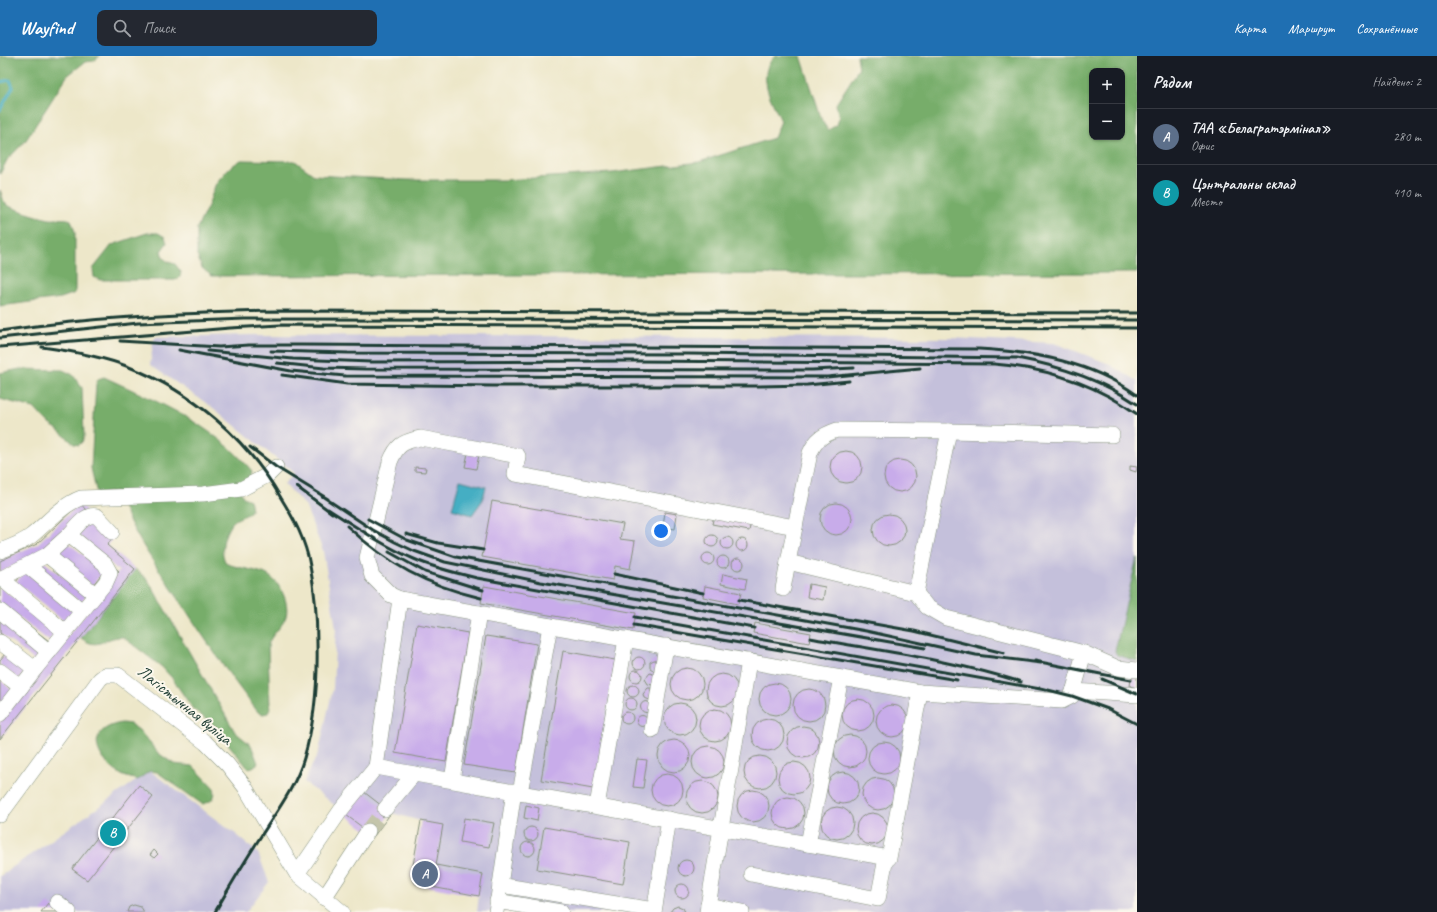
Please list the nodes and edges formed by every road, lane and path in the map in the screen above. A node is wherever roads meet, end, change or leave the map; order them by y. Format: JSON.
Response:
{"nodes":[{"id":1,"x":949,"y":431,"type":"junction"},
{"id":2,"x":1112,"y":436,"type":"dead end"},
{"id":3,"x":276,"y":467,"type":"dead end"},
{"id":4,"x":795,"y":527,"type":"junction"},
{"id":5,"x":112,"y":532,"type":"dead end"},
{"id":6,"x":69,"y":535,"type":"junction"},
{"id":7,"x":0,"y":551,"type":"edge"},
{"id":8,"x":47,"y":555,"type":"junction"},
{"id":9,"x":788,"y":562,"type":"junction"},
{"id":10,"x":28,"y":566,"type":"junction"},
{"id":11,"x":1,"y":579,"type":"edge"},
{"id":12,"x":783,"y":589,"type":"dead end"},
{"id":13,"x":916,"y":593,"type":"junction"},
{"id":14,"x":95,"y":594,"type":"junction"},
{"id":15,"x":400,"y":599,"type":"junction"},
{"id":16,"x":0,"y":611,"type":"edge"},
{"id":17,"x":82,"y":611,"type":"junction"},
{"id":18,"x":479,"y":613,"type":"junction"},
{"id":19,"x":550,"y":626,"type":"junction"},
{"id":20,"x":65,"y":632,"type":"junction"},
{"id":21,"x":626,"y":639,"type":"junction"},
{"id":22,"x":1,"y":646,"type":"edge"},
{"id":23,"x":666,"y":646,"type":"junction"},
{"id":24,"x":49,"y":652,"type":"junction"},
{"id":25,"x":1084,"y":653,"type":"junction"},
{"id":26,"x":749,"y":661,"type":"junction"},
{"id":27,"x":0,"y":670,"type":"edge"},
{"id":28,"x":35,"y":670,"type":"junction"},
{"id":29,"x":1137,"y":670,"type":"edge"},
{"id":30,"x":841,"y":678,"type":"junction"},
{"id":31,"x":21,"y":687,"type":"junction"},
{"id":32,"x":1073,"y":691,"type":"junction"},
{"id":33,"x":920,"y":692,"type":"junction"},
{"id":34,"x":1137,"y":695,"type":"edge"},
{"id":35,"x":0,"y":714,"type":"edge"},
{"id":36,"x":652,"y":730,"type":"dead end"},
{"id":37,"x":376,"y":767,"type":"junction"},
{"id":38,"x":414,"y":774,"type":"junction"},
{"id":39,"x":452,"y":780,"type":"junction"},
{"id":40,"x":517,"y":792,"type":"junction"},
{"id":41,"x":598,"y":806,"type":"junction"},
{"id":42,"x":385,"y":809,"type":"tunnel mouth"},
{"id":43,"x":0,"y":815,"type":"edge"},
{"id":44,"x":669,"y":819,"type":"junction"},
{"id":45,"x":722,"y":829,"type":"junction"},
{"id":46,"x":368,"y":831,"type":"tunnel mouth"},
{"id":47,"x":808,"y":844,"type":"junction"},
{"id":48,"x":886,"y":858,"type":"junction"},
{"id":49,"x":297,"y":874,"type":"junction"},
{"id":50,"x":750,"y":874,"type":"dead end"},
{"id":51,"x":500,"y":885,"type":"junction"},
{"id":52,"x":324,"y":898,"type":"junction"},
{"id":53,"x":57,"y":902,"type":"dead end"},
{"id":54,"x":496,"y":907,"type":"edge"},
{"id":55,"x":707,"y":909,"type":"edge"},
{"id":56,"x":654,"y":911,"type":"edge"},
{"id":57,"x":69,"y":912,"type":"edge"},
{"id":58,"x":342,"y":912,"type":"edge"},
{"id":59,"x":561,"y":912,"type":"edge"},
{"id":60,"x":742,"y":912,"type":"edge"}],
"edges":[{"from":1,"to":2,"type":"street"},
{"from":1,"to":4,"type":"street"},
{"from":1,"to":13,"type":"street"},
{"from":3,"to":7,"type":"street"},
{"from":4,"to":9,"type":"street"},
{"from":4,"to":15,"type":"street"},
{"from":5,"to":6,"type":"street"},
{"from":6,"to":8,"type":"street"},
{"from":6,"to":14,"type":"street"},
{"from":8,"to":10,"type":"street"},
{"from":8,"to":14,"type":"street"},
{"from":9,"to":12,"type":"street"},
{"from":9,"to":13,"type":"street"},
{"from":10,"to":11,"type":"street"},
{"from":10,"to":17,"type":"street"},
{"from":11,"to":20,"type":"street"},
{"from":13,"to":25,"type":"street"},
{"from":14,"to":17,"type":"street"},
{"from":15,"to":18,"type":"street"},
{"from":15,"to":37,"type":"street"},
{"from":16,"to":24,"type":"street"},
{"from":17,"to":20,"type":"street"},
{"from":18,"to":19,"type":"street"},
{"from":18,"to":39,"type":"street"},
{"from":19,"to":21,"type":"street"},
{"from":19,"to":40,"type":"street"},
{"from":20,"to":24,"type":"street"},
{"from":21,"to":23,"type":"street"},
{"from":21,"to":41,"type":"street"},
{"from":22,"to":28,"type":"street"},
{"from":23,"to":26,"type":"street"},
{"from":23,"to":36,"type":"street"},
{"from":24,"to":28,"type":"street"},
{"from":25,"to":29,"type":"street"},
{"from":25,"to":32,"type":"street"},
{"from":26,"to":30,"type":"street"},
{"from":26,"to":45,"type":"street"},
{"from":27,"to":31,"type":"street"},
{"from":28,"to":31,"type":"street"},
{"from":30,"to":33,"type":"street"},
{"from":30,"to":47,"type":"street"},
{"from":31,"to":35,"type":"street"},
{"from":32,"to":33,"type":"street"},
{"from":32,"to":34,"type":"street"},
{"from":33,"to":48,"type":"street"},
{"from":37,"to":38,"type":"street"},
{"from":37,"to":49,"type":"street"},
{"from":38,"to":39,"type":"street"},
{"from":38,"to":42,"type":"street"},
{"from":39,"to":40,"type":"street"},
{"from":40,"to":41,"type":"street"},
{"from":40,"to":51,"type":"street"},
{"from":41,"to":44,"type":"street"},
{"from":43,"to":49,"type":"street","name":"Лагістычная вуліца"},
{"from":44,"to":45,"type":"street"},
{"from":44,"to":56,"type":"street"},
{"from":45,"to":47,"type":"street"},
{"from":45,"to":55,"type":"street"},
{"from":46,"to":52,"type":"street"},
{"from":47,"to":48,"type":"street"},
{"from":48,"to":50,"type":"street"},
{"from":49,"to":52,"type":"street","name":"Лагістычная вуліца"},
{"from":51,"to":54,"type":"street"},
{"from":51,"to":56,"type":"street"},
{"from":52,"to":58,"type":"street","name":"Лагістычная вуліца"},
{"from":53,"to":57,"type":"street"},
{"from":54,"to":59,"type":"street"},
{"from":55,"to":60,"type":"street"}]}
